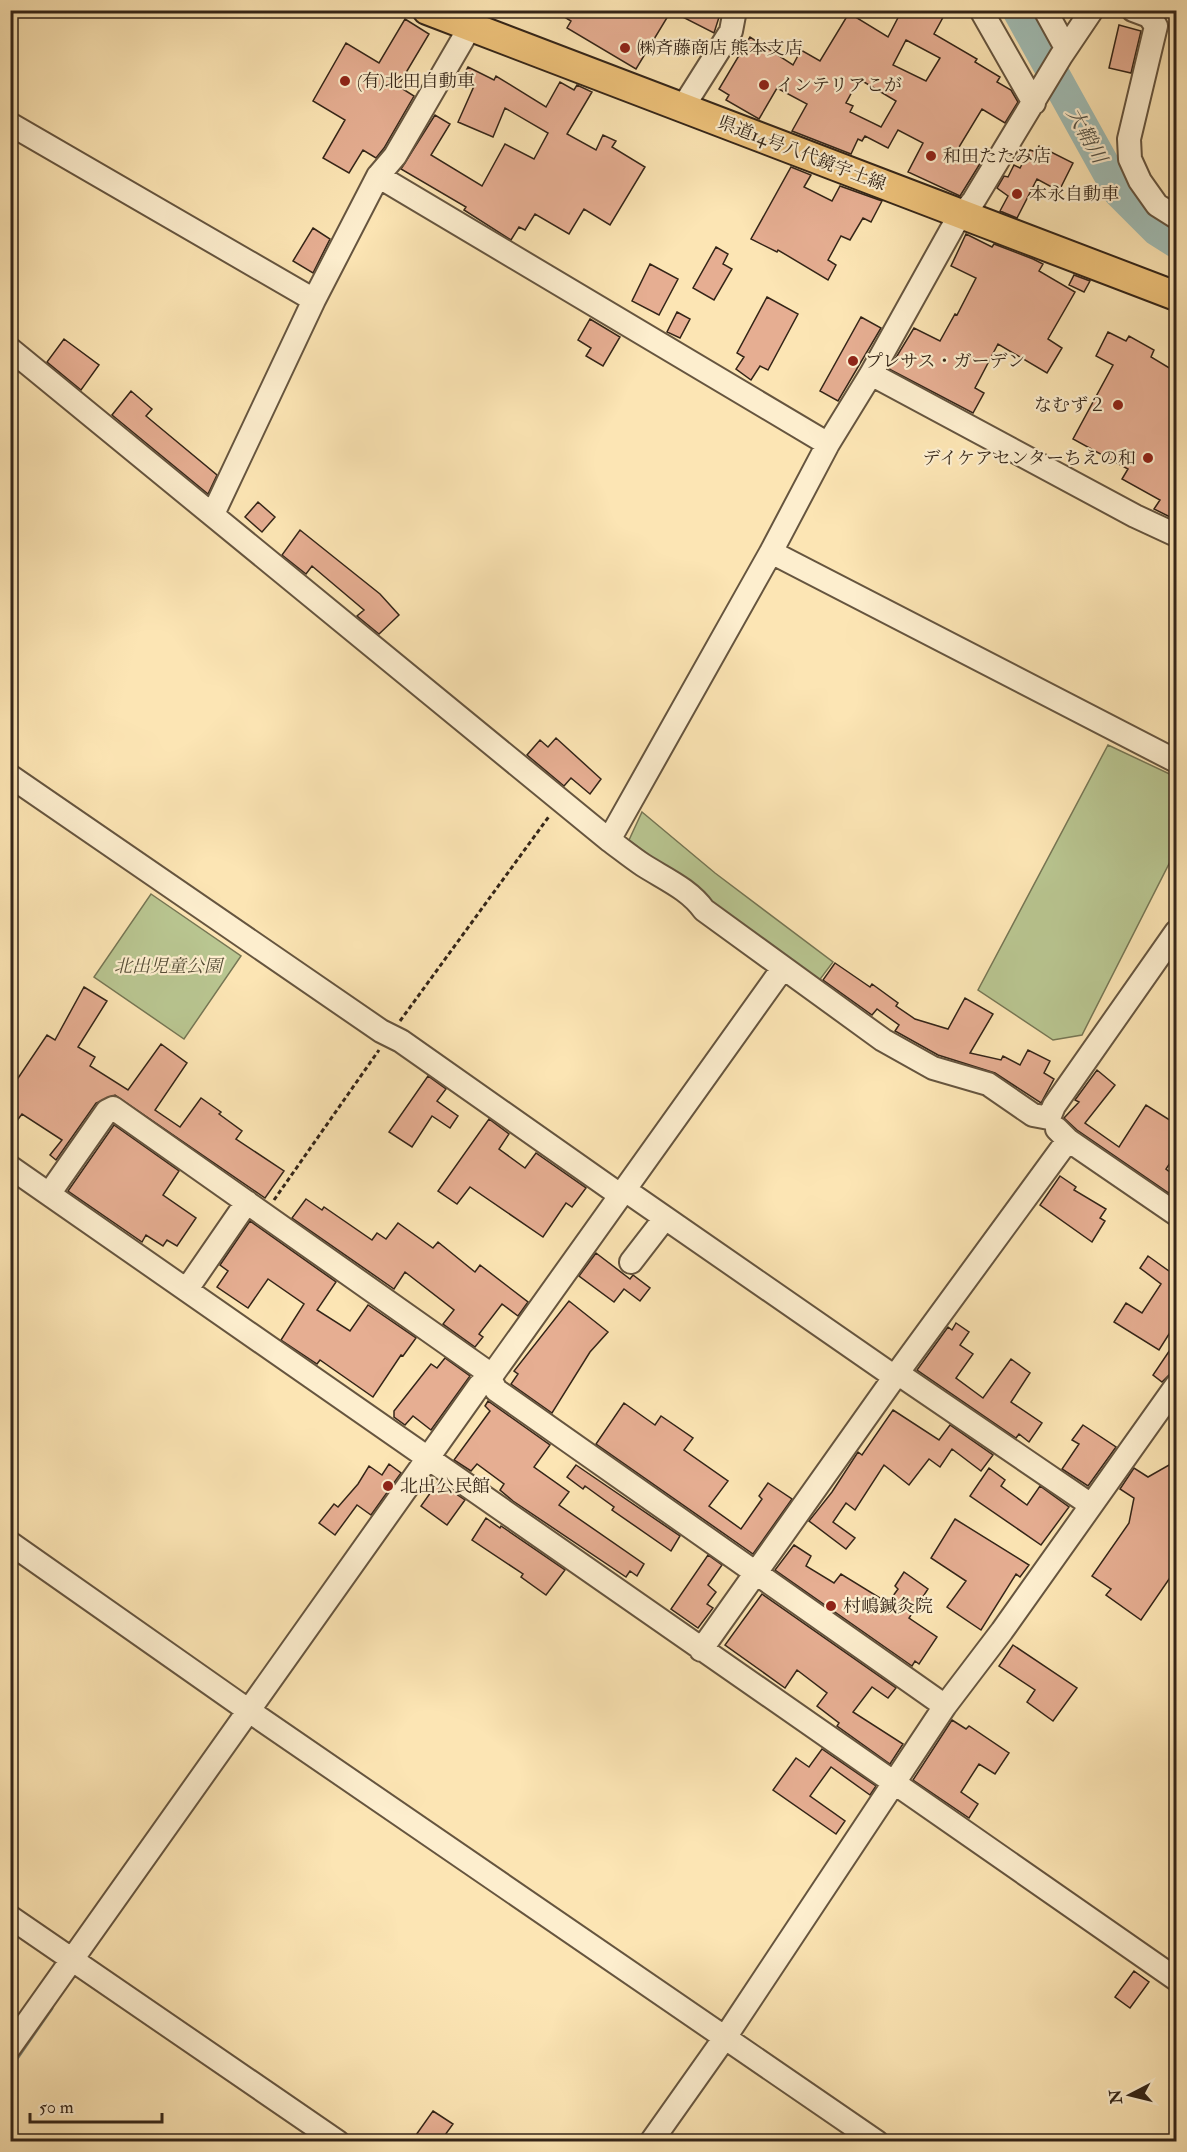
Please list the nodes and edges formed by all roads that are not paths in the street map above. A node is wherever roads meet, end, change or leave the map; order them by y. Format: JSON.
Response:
{"nodes":[{"id":1,"x":427,"y":10,"type":"edge"},
{"id":2,"x":735,"y":10,"type":"edge"},
{"id":3,"x":981,"y":10,"type":"edge"},
{"id":4,"x":1045,"y":10,"type":"edge"},
{"id":5,"x":1092,"y":10,"type":"edge"},
{"id":6,"x":1133,"y":10,"type":"edge"},
{"id":7,"x":470,"y":27,"type":"junction"},
{"id":8,"x":1064,"y":52,"type":"junction"},
{"id":9,"x":1036,"y":98,"type":"junction"},
{"id":10,"x":683,"y":107,"type":"junction"},
{"id":11,"x":10,"y":124,"type":"edge"},
{"id":12,"x":378,"y":176,"type":"junction"},
{"id":13,"x":963,"y":214,"type":"junction"},
{"id":14,"x":1176,"y":217,"type":"edge"},
{"id":15,"x":1176,"y":296,"type":"edge"},
{"id":16,"x":314,"y":300,"type":"junction"},
{"id":17,"x":10,"y":348,"type":"edge"},
{"id":18,"x":871,"y":374,"type":"junction"},
{"id":19,"x":828,"y":444,"type":"junction"},
{"id":20,"x":213,"y":514,"type":"junction"},
{"id":21,"x":1176,"y":535,"type":"edge"},
{"id":22,"x":771,"y":552,"type":"junction"},
{"id":23,"x":1176,"y":760,"type":"edge"},
{"id":24,"x":10,"y":776,"type":"edge"},
{"id":25,"x":609,"y":840,"type":"junction"},
{"id":26,"x":1176,"y":932,"type":"edge"},
{"id":27,"x":783,"y":968,"type":"junction"},
{"id":28,"x":1049,"y":1118,"type":"junction"},
{"id":29,"x":1068,"y":1140,"type":"junction"},
{"id":30,"x":10,"y":1167,"type":"edge"},
{"id":31,"x":622,"y":1192,"type":"junction"},
{"id":32,"x":50,"y":1194,"type":"junction"},
{"id":33,"x":256,"y":1208,"type":"junction"},
{"id":34,"x":1176,"y":1214,"type":"edge"},
{"id":35,"x":665,"y":1218,"type":"junction"},
{"id":36,"x":631,"y":1262,"type":"dead end"},
{"id":37,"x":187,"y":1289,"type":"junction"},
{"id":38,"x":896,"y":1375,"type":"junction"},
{"id":39,"x":490,"y":1378,"type":"junction"},
{"id":40,"x":1176,"y":1386,"type":"edge"},
{"id":41,"x":429,"y":1457,"type":"junction"},
{"id":42,"x":1091,"y":1505,"type":"junction"},
{"id":43,"x":10,"y":1542,"type":"edge"},
{"id":44,"x":756,"y":1575,"type":"junction"},
{"id":45,"x":701,"y":1650,"type":"junction"},
{"id":46,"x":945,"y":1706,"type":"junction"},
{"id":47,"x":253,"y":1714,"type":"junction"},
{"id":48,"x":894,"y":1782,"type":"junction"},
{"id":49,"x":10,"y":1917,"type":"edge"},
{"id":50,"x":80,"y":1964,"type":"junction"},
{"id":51,"x":1176,"y":1979,"type":"edge"},
{"id":52,"x":726,"y":2036,"type":"junction"},
{"id":53,"x":10,"y":2047,"type":"edge"},
{"id":54,"x":338,"y":2142,"type":"edge"},
{"id":55,"x":651,"y":2142,"type":"edge"},
{"id":56,"x":877,"y":2142,"type":"edge"}],
"edges":[{"from":1,"to":7,"type":"main road","name":"県道14号八代鏡宇土線"},
{"from":2,"to":10,"type":"street"},
{"from":3,"to":9,"type":"street"},
{"from":4,"to":8,"type":"street"},
{"from":5,"to":8,"type":"street"},
{"from":6,"to":14,"type":"street"},
{"from":7,"to":10,"type":"main road","name":"県道14号八代鏡宇土線"},
{"from":7,"to":12,"type":"street"},
{"from":8,"to":9,"type":"street"},
{"from":9,"to":13,"type":"street"},
{"from":10,"to":13,"type":"main road","name":"県道14号八代鏡宇土線"},
{"from":11,"to":16,"type":"street"},
{"from":12,"to":16,"type":"street"},
{"from":12,"to":19,"type":"street"},
{"from":13,"to":15,"type":"main road","name":"県道14号八代鏡宇土線"},
{"from":13,"to":18,"type":"street"},
{"from":16,"to":20,"type":"street"},
{"from":17,"to":20,"type":"street"},
{"from":18,"to":19,"type":"street"},
{"from":18,"to":21,"type":"street"},
{"from":19,"to":22,"type":"street"},
{"from":20,"to":25,"type":"street"},
{"from":22,"to":23,"type":"street"},
{"from":22,"to":25,"type":"street"},
{"from":24,"to":31,"type":"street"},
{"from":25,"to":27,"type":"street"},
{"from":26,"to":28,"type":"street"},
{"from":27,"to":28,"type":"street"},
{"from":27,"to":31,"type":"street"},
{"from":28,"to":29,"type":"street"},
{"from":29,"to":34,"type":"street"},
{"from":29,"to":38,"type":"street"},
{"from":30,"to":32,"type":"street"},
{"from":31,"to":35,"type":"street"},
{"from":31,"to":39,"type":"street"},
{"from":32,"to":33,"type":"street"},
{"from":32,"to":37,"type":"street"},
{"from":33,"to":37,"type":"street"},
{"from":33,"to":39,"type":"street"},
{"from":35,"to":36,"type":"street"},
{"from":35,"to":38,"type":"street"},
{"from":37,"to":41,"type":"street"},
{"from":38,"to":42,"type":"street"},
{"from":38,"to":44,"type":"street"},
{"from":39,"to":41,"type":"street"},
{"from":39,"to":44,"type":"street"},
{"from":40,"to":42,"type":"street"},
{"from":41,"to":45,"type":"street"},
{"from":41,"to":47,"type":"street"},
{"from":42,"to":46,"type":"street"},
{"from":43,"to":47,"type":"street"},
{"from":44,"to":45,"type":"street"},
{"from":44,"to":46,"type":"street"},
{"from":45,"to":48,"type":"street"},
{"from":46,"to":48,"type":"street"},
{"from":47,"to":50,"type":"street"},
{"from":47,"to":52,"type":"street"},
{"from":48,"to":51,"type":"street"},
{"from":48,"to":52,"type":"street"},
{"from":49,"to":50,"type":"street"},
{"from":50,"to":53,"type":"street"},
{"from":50,"to":54,"type":"street"},
{"from":52,"to":55,"type":"street"},
{"from":52,"to":56,"type":"street"}]}
